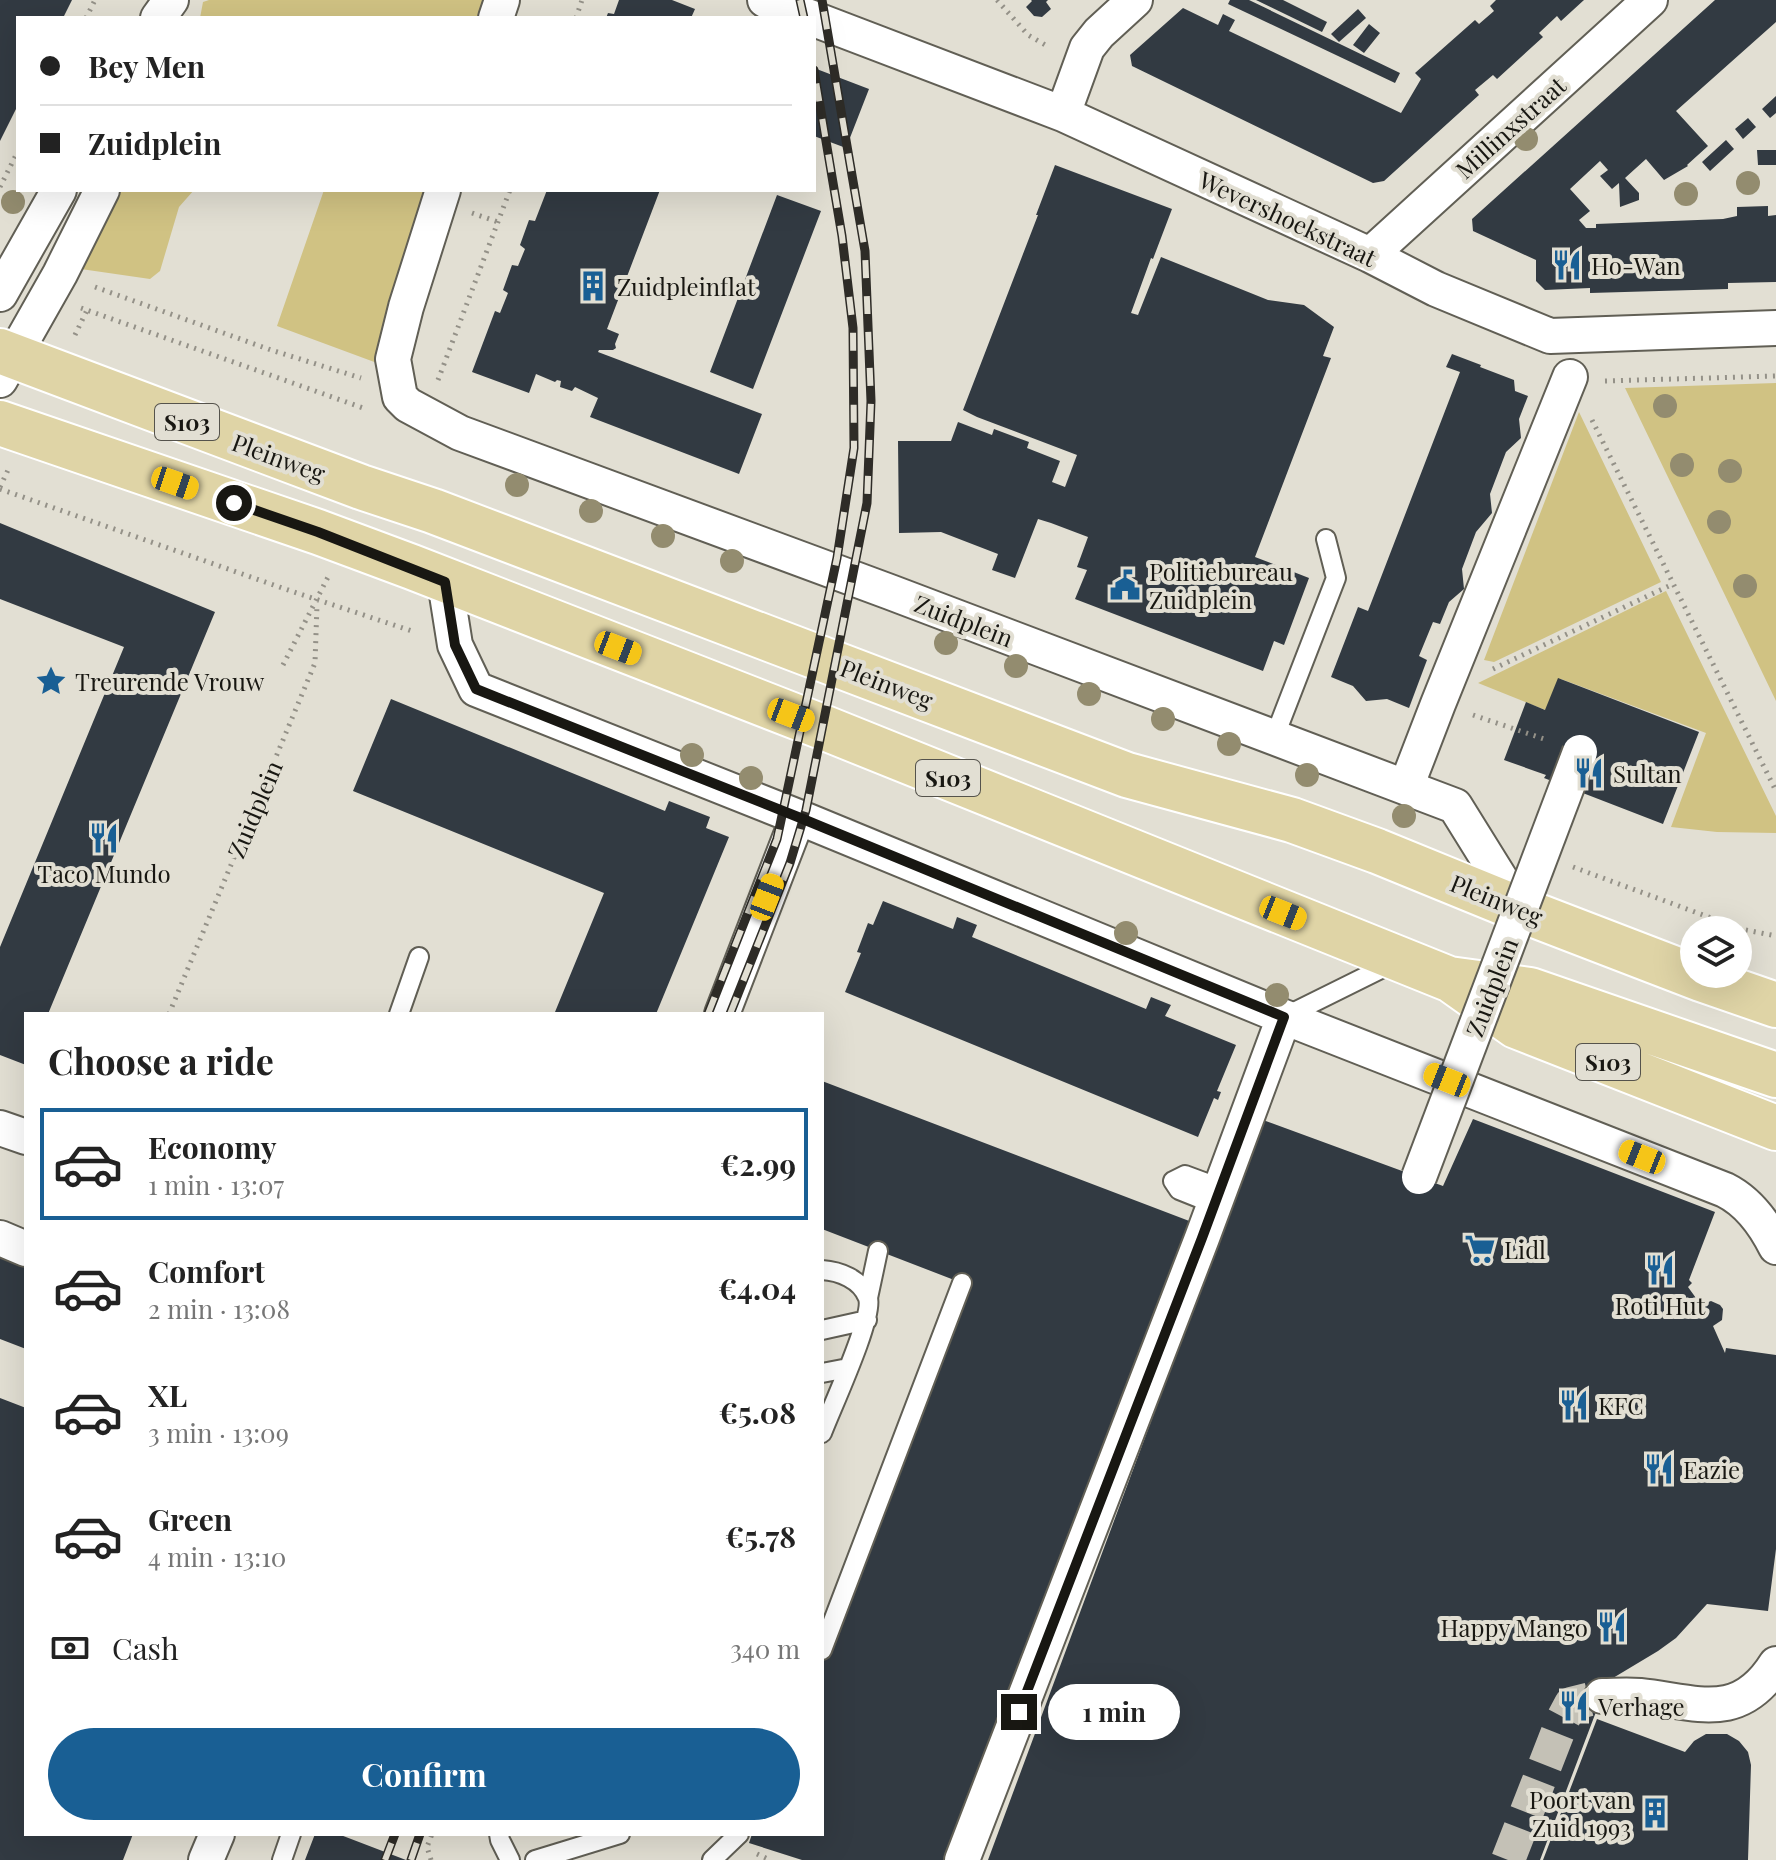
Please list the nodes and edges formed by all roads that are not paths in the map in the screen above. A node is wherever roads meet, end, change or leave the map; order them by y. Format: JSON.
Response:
{"nodes":[{"id":1,"x":765,"y":0,"type":"edge"},
{"id":2,"x":1135,"y":0,"type":"edge"},
{"id":3,"x":1650,"y":0,"type":"edge"},
{"id":4,"x":808,"y":16,"type":"edge"},
{"id":5,"x":816,"y":19,"type":"edge"},
{"id":6,"x":1063,"y":114,"type":"junction"},
{"id":7,"x":58,"y":192,"type":"edge"},
{"id":8,"x":101,"y":192,"type":"edge"},
{"id":9,"x":442,"y":192,"type":"edge"},
{"id":10,"x":1370,"y":255,"type":"junction"},
{"id":11,"x":0,"y":294,"type":"edge"},
{"id":12,"x":1776,"y":328,"type":"edge"},
{"id":13,"x":4,"y":363,"type":"edge"},
{"id":14,"x":1572,"y":380,"type":"road end"},
{"id":15,"x":0,"y":423,"type":"edge"},
{"id":16,"x":1326,"y":539,"type":"dead end"},
{"id":17,"x":445,"y":582,"type":"junction"},
{"id":18,"x":1274,"y":738,"type":"junction"},
{"id":19,"x":1565,"y":747,"type":"road end"},
{"id":20,"x":1406,"y":787,"type":"junction"},
{"id":21,"x":798,"y":817,"type":"junction"},
{"id":22,"x":1519,"y":909,"type":"junction"},
{"id":23,"x":419,"y":957,"type":"dead end"},
{"id":24,"x":1399,"y":960,"type":"junction"},
{"id":25,"x":1449,"y":979,"type":"junction"},
{"id":26,"x":1776,"y":1005,"type":"edge"},
{"id":27,"x":400,"y":1012,"type":"edge"},
{"id":28,"x":723,"y":1012,"type":"edge"},
{"id":29,"x":1284,"y":1017,"type":"junction"},
{"id":30,"x":1776,"y":1075,"type":"edge"},
{"id":31,"x":0,"y":1128,"type":"edge"},
{"id":32,"x":1776,"y":1128,"type":"edge"},
{"id":33,"x":24,"y":1136,"type":"edge"},
{"id":34,"x":1419,"y":1177,"type":"dead end"},
{"id":35,"x":0,"y":1238,"type":"edge"},
{"id":36,"x":1776,"y":1247,"type":"edge"},
{"id":37,"x":24,"y":1248,"type":"edge"},
{"id":38,"x":878,"y":1251,"type":"dead end"},
{"id":39,"x":828,"y":1270,"type":"edge"},
{"id":40,"x":962,"y":1283,"type":"dead end"},
{"id":41,"x":868,"y":1298,"type":"junction"},
{"id":42,"x":867,"y":1320,"type":"junction"},
{"id":43,"x":824,"y":1330,"type":"edge"},
{"id":44,"x":848,"y":1368,"type":"junction"},
{"id":45,"x":824,"y":1373,"type":"edge"},
{"id":46,"x":827,"y":1407,"type":"edge"},
{"id":47,"x":824,"y":1645,"type":"edge"},
{"id":48,"x":1776,"y":1664,"type":"edge"},
{"id":49,"x":1602,"y":1696,"type":"tunnel mouth"},
{"id":50,"x":216,"y":1836,"type":"edge"},
{"id":51,"x":290,"y":1836,"type":"edge"},
{"id":52,"x":499,"y":1836,"type":"edge"},
{"id":53,"x":615,"y":1836,"type":"edge"},
{"id":54,"x":737,"y":1836,"type":"edge"},
{"id":55,"x":562,"y":1856,"type":"edge"},
{"id":56,"x":957,"y":1859,"type":"edge"},
{"id":57,"x":206,"y":1860,"type":"edge"},
{"id":58,"x":282,"y":1860,"type":"edge"},
{"id":59,"x":510,"y":1860,"type":"edge"},
{"id":60,"x":535,"y":1860,"type":"edge"},
{"id":61,"x":712,"y":1860,"type":"edge"}],
"edges":[{"from":1,"to":4,"type":"street","name":"Wevershoekstraat"},
{"from":2,"to":6,"type":"street"},
{"from":3,"to":10,"type":"street","name":"Millinxstraat"},
{"from":5,"to":6,"type":"street","name":"Wevershoekstraat"},
{"from":6,"to":10,"type":"street","name":"Wevershoekstraat"},
{"from":7,"to":11,"type":"street"},
{"from":8,"to":13,"type":"street"},
{"from":9,"to":18,"type":"street","name":"Zuidplein"},
{"from":10,"to":12,"type":"street","name":"Wevershoekstraat"},
{"from":13,"to":22,"type":"main road","name":"Pleinweg","number":"S103"},
{"from":14,"to":20,"type":"street"},
{"from":15,"to":17,"type":"main road","number":"S103"},
{"from":16,"to":18,"type":"lane"},
{"from":17,"to":21,"type":"street"},
{"from":17,"to":24,"type":"main road","number":"S103"},
{"from":18,"to":20,"type":"street","name":"Zuidplein"},
{"from":19,"to":34,"type":"street","name":"Zuidplein","bridge":true},
{"from":20,"to":22,"type":"street","name":"Zuidplein"},
{"from":21,"to":28,"type":"street"},
{"from":21,"to":29,"type":"street"},
{"from":22,"to":26,"type":"main road","name":"Pleinweg","number":"S103"},
{"from":23,"to":27,"type":"lane"},
{"from":24,"to":25,"type":"main road","number":"S103"},
{"from":24,"to":29,"type":"lane"},
{"from":25,"to":30,"type":"main road"},
{"from":25,"to":32,"type":"main road","number":"S103"},
{"from":29,"to":36,"type":"street"},
{"from":29,"to":56,"type":"street"},
{"from":31,"to":33,"type":"street"},
{"from":35,"to":37,"type":"street"},
{"from":38,"to":41,"type":"lane"},
{"from":39,"to":41,"type":"lane"},
{"from":40,"to":47,"type":"lane"},
{"from":41,"to":42,"type":"lane"},
{"from":42,"to":43,"type":"lane"},
{"from":42,"to":44,"type":"lane"},
{"from":44,"to":45,"type":"lane"},
{"from":44,"to":46,"type":"lane"},
{"from":48,"to":49,"type":"street"},
{"from":50,"to":57,"type":"street"},
{"from":51,"to":58,"type":"lane"},
{"from":52,"to":59,"type":"lane"},
{"from":53,"to":55,"type":"lane"},
{"from":54,"to":61,"type":"lane"},
{"from":55,"to":60,"type":"lane"}]}
